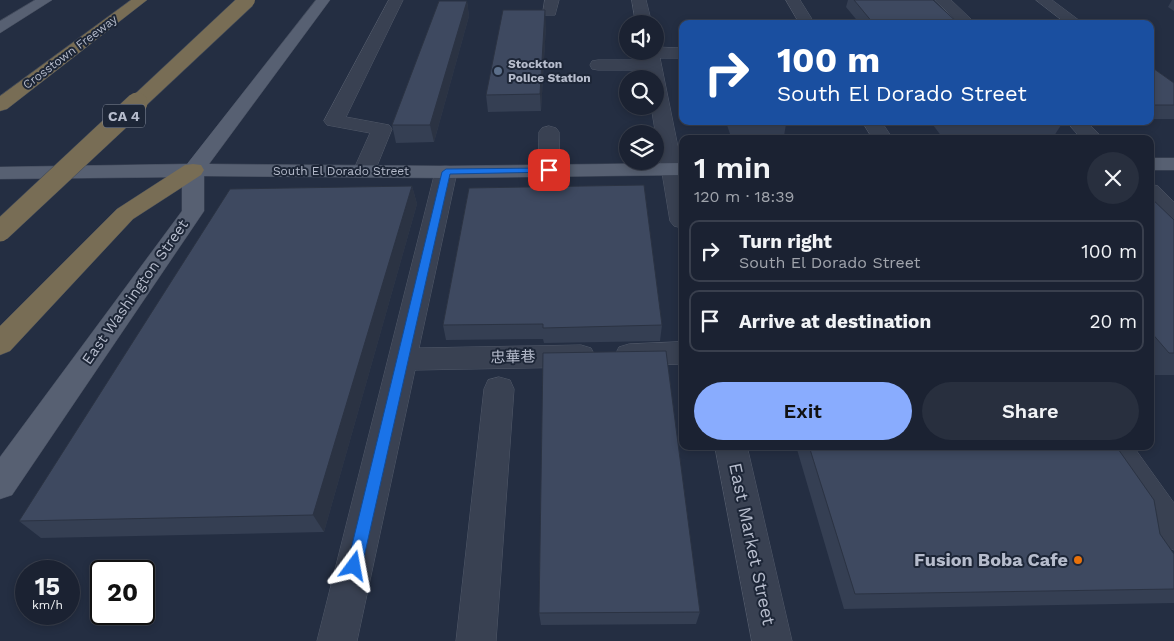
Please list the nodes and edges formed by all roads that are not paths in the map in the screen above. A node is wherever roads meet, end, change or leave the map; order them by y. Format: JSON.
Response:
{"nodes":[{"id":1,"x":45,"y":0,"type":"edge"},
{"id":2,"x":117,"y":0,"type":"edge"},
{"id":3,"x":140,"y":0,"type":"edge"},
{"id":4,"x":226,"y":0,"type":"edge"},
{"id":5,"x":247,"y":0,"type":"edge"},
{"id":6,"x":322,"y":0,"type":"edge"},
{"id":7,"x":639,"y":0,"type":"edge"},
{"id":8,"x":793,"y":0,"type":"edge"},
{"id":9,"x":942,"y":0,"type":"edge"},
{"id":10,"x":1043,"y":0,"type":"edge"},
{"id":11,"x":394,"y":5,"type":"edge"},
{"id":12,"x":642,"y":15,"type":"edge"},
{"id":13,"x":806,"y":20,"type":"edge"},
{"id":14,"x":964,"y":20,"type":"edge"},
{"id":15,"x":1071,"y":20,"type":"edge"},
{"id":16,"x":0,"y":28,"type":"edge"},
{"id":17,"x":679,"y":52,"type":"edge"},
{"id":18,"x":664,"y":55,"type":"edge"},
{"id":19,"x":619,"y":59,"type":"edge"},
{"id":20,"x":652,"y":60,"type":"edge"},
{"id":21,"x":597,"y":61,"type":"dead end"},
{"id":22,"x":29,"y":82,"type":"junction"},
{"id":23,"x":0,"y":105,"type":"edge"},
{"id":24,"x":1079,"y":125,"type":"edge"},
{"id":25,"x":550,"y":132,"type":"dead end"},
{"id":26,"x":1090,"y":135,"type":"edge"},
{"id":27,"x":1154,"y":164,"type":"edge"},
{"id":28,"x":1174,"y":164,"type":"edge"},
{"id":29,"x":678,"y":169,"type":"edge"},
{"id":30,"x":193,"y":170,"type":"junction"},
{"id":31,"x":549,"y":170,"type":"junction"},
{"id":32,"x":364,"y":171,"type":"junction"},
{"id":33,"x":446,"y":172,"type":"junction"},
{"id":34,"x":0,"y":174,"type":"edge"},
{"id":35,"x":679,"y":182,"type":"edge"},
{"id":36,"x":1154,"y":195,"type":"edge"},
{"id":37,"x":0,"y":225,"type":"edge"},
{"id":38,"x":0,"y":231,"type":"edge"},
{"id":39,"x":1174,"y":232,"type":"edge"},
{"id":40,"x":0,"y":344,"type":"edge"},
{"id":41,"x":679,"y":353,"type":"edge"},
{"id":42,"x":403,"y":359,"type":"junction"},
{"id":43,"x":498,"y":389,"type":"dead end"},
{"id":44,"x":731,"y":450,"type":"edge"},
{"id":45,"x":1117,"y":450,"type":"edge"},
{"id":46,"x":0,"y":484,"type":"edge"},
{"id":47,"x":1174,"y":533,"type":"edge"},
{"id":48,"x":337,"y":641,"type":"edge"},
{"id":49,"x":476,"y":641,"type":"edge"},
{"id":50,"x":772,"y":641,"type":"edge"}],
"edges":[{"from":1,"to":16,"type":"main road"},
{"from":2,"to":22,"type":"highway"},
{"from":3,"to":22,"type":"highway","name":"Crosstown Freeway"},
{"from":4,"to":37,"type":"highway","number":"CA 4"},
{"from":5,"to":38,"type":"highway","number":"CA 4","bridge":true},
{"from":6,"to":30,"type":"main road"},
{"from":7,"to":12,"type":"street"},
{"from":8,"to":13,"type":"street"},
{"from":9,"to":14,"type":"street"},
{"from":10,"to":15,"type":"street"},
{"from":11,"to":32,"type":"street"},
{"from":17,"to":18,"type":"street"},
{"from":19,"to":21,"type":"street"},
{"from":20,"to":29,"type":"street"},
{"from":22,"to":23,"type":"highway","name":"Crosstown Freeway"},
{"from":24,"to":26,"type":"street"},
{"from":25,"to":31,"type":"street"},
{"from":27,"to":28,"type":"main road"},
{"from":29,"to":31,"type":"main road","name":"South El Dorado Street"},
{"from":29,"to":35,"type":"street"},
{"from":30,"to":32,"type":"main road","name":"South El Dorado Street"},
{"from":30,"to":34,"type":"main road","name":"South El Dorado Street"},
{"from":30,"to":40,"type":"highway"},
{"from":30,"to":46,"type":"main road","name":"East Washington Street"},
{"from":31,"to":33,"type":"main road","name":"South El Dorado Street"},
{"from":32,"to":33,"type":"main road","name":"South El Dorado Street"},
{"from":33,"to":42,"type":"street"},
{"from":36,"to":39,"type":"street"},
{"from":41,"to":42,"type":"street","name":"忠華巷"},
{"from":42,"to":48,"type":"street"},
{"from":43,"to":49,"type":"street"},
{"from":44,"to":50,"type":"street","name":"East Market Street"},
{"from":45,"to":47,"type":"street"}]}
